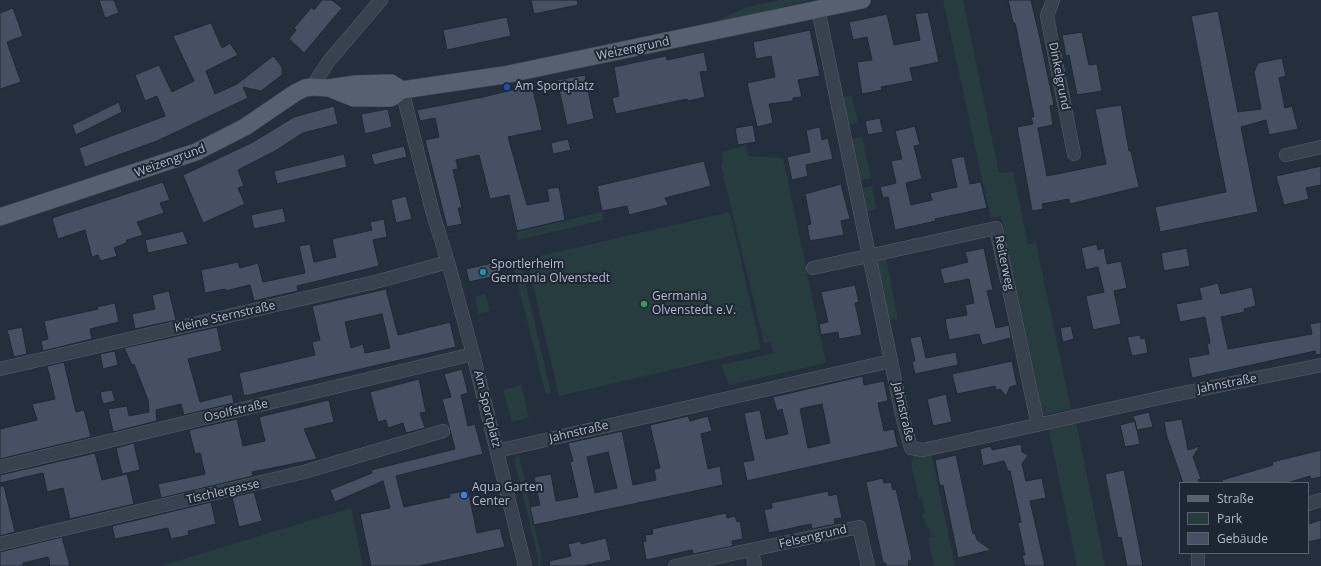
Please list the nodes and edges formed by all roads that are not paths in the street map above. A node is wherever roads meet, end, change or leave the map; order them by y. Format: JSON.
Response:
{"nodes":[{"id":1,"x":381,"y":0,"type":"edge"},
{"id":2,"x":862,"y":0,"type":"edge"},
{"id":3,"x":1053,"y":0,"type":"edge"},
{"id":4,"x":818,"y":9,"type":"junction"},
{"id":5,"x":312,"y":86,"type":"junction"},
{"id":6,"x":402,"y":90,"type":"junction"},
{"id":7,"x":1321,"y":147,"type":"edge"},
{"id":8,"x":1074,"y":154,"type":"dead end"},
{"id":9,"x":1286,"y":155,"type":"dead end"},
{"id":10,"x":0,"y":217,"type":"edge"},
{"id":11,"x":870,"y":256,"type":"junction"},
{"id":12,"x":448,"y":262,"type":"junction"},
{"id":13,"x":813,"y":268,"type":"dead end"},
{"id":14,"x":473,"y":354,"type":"junction"},
{"id":15,"x":891,"y":362,"type":"junction"},
{"id":16,"x":1321,"y":365,"type":"edge"},
{"id":17,"x":0,"y":369,"type":"edge"},
{"id":18,"x":1038,"y":425,"type":"junction"},
{"id":19,"x":443,"y":430,"type":"dead end"},
{"id":20,"x":497,"y":450,"type":"junction"},
{"id":21,"x":0,"y":467,"type":"edge"},
{"id":22,"x":1321,"y":500,"type":"edge"},
{"id":23,"x":1309,"y":504,"type":"edge"},
{"id":24,"x":0,"y":544,"type":"edge"},
{"id":25,"x":752,"y":551,"type":"junction"},
{"id":26,"x":1198,"y":554,"type":"edge"},
{"id":27,"x":525,"y":566,"type":"edge"},
{"id":28,"x":675,"y":566,"type":"edge"},
{"id":29,"x":756,"y":566,"type":"edge"},
{"id":30,"x":868,"y":566,"type":"edge"},
{"id":31,"x":1198,"y":566,"type":"edge"}],
"edges":[{"from":1,"to":5,"type":"street"},
{"from":2,"to":4,"type":"main road","name":"Weizengrund"},
{"from":3,"to":8,"type":"street","name":"Dinkelgrund"},
{"from":4,"to":6,"type":"main road","name":"Weizengrund"},
{"from":4,"to":11,"type":"street"},
{"from":5,"to":6,"type":"main road","name":"Weizengrund"},
{"from":5,"to":10,"type":"main road","name":"Weizengrund"},
{"from":6,"to":12,"type":"street","name":"Am Sportplatz"},
{"from":7,"to":9,"type":"street"},
{"from":11,"to":13,"type":"street","name":"Reiterweg"},
{"from":11,"to":15,"type":"street"},
{"from":11,"to":18,"type":"street","name":"Reiterweg"},
{"from":12,"to":14,"type":"street","name":"Am Sportplatz"},
{"from":12,"to":17,"type":"street","name":"Kleine Sternstraße"},
{"from":14,"to":20,"type":"street","name":"Am Sportplatz"},
{"from":14,"to":21,"type":"street","name":"Osolfstraße"},
{"from":15,"to":18,"type":"street","name":"Jahnstraße"},
{"from":15,"to":20,"type":"street","name":"Jahnstraße"},
{"from":16,"to":18,"type":"street","name":"Jahnstraße"},
{"from":19,"to":24,"type":"street","name":"Tischlergasse"},
{"from":20,"to":27,"type":"street","name":"Am Sportplatz"},
{"from":22,"to":23,"type":"street"},
{"from":25,"to":28,"type":"street","name":"Felsengrund"},
{"from":25,"to":29,"type":"street"},
{"from":25,"to":30,"type":"street","name":"Felsengrund"},
{"from":26,"to":31,"type":"street"}]}
